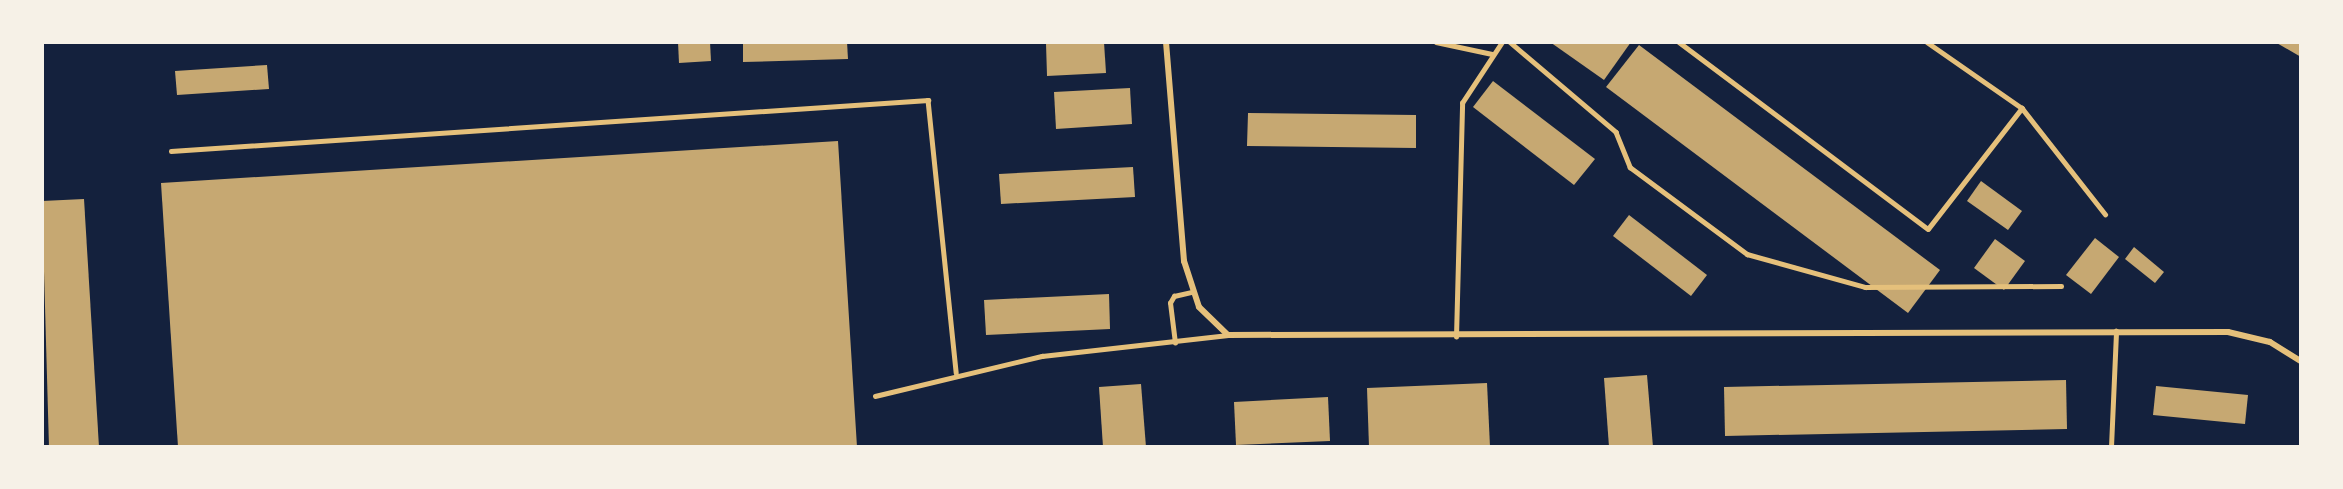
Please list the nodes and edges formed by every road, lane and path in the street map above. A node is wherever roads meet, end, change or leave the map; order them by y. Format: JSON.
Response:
{"nodes":[{"id":1,"x":1166,"y":42,"type":"edge"},
{"id":2,"x":1436,"y":42,"type":"edge"},
{"id":3,"x":1502,"y":42,"type":"edge"},
{"id":4,"x":1510,"y":42,"type":"edge"},
{"id":5,"x":1679,"y":42,"type":"edge"},
{"id":6,"x":1927,"y":42,"type":"edge"},
{"id":7,"x":1492,"y":54,"type":"junction"},
{"id":8,"x":2022,"y":108,"type":"junction"},
{"id":9,"x":171,"y":151,"type":"dead end"},
{"id":10,"x":2105,"y":214,"type":"dead end"},
{"id":11,"x":2061,"y":286,"type":"dead end"},
{"id":12,"x":1192,"y":292,"type":"junction"},
{"id":13,"x":2116,"y":331,"type":"junction"},
{"id":14,"x":1228,"y":335,"type":"junction"},
{"id":15,"x":1456,"y":337,"type":"junction"},
{"id":16,"x":1175,"y":343,"type":"junction"},
{"id":17,"x":2301,"y":361,"type":"edge"},
{"id":18,"x":956,"y":373,"type":"junction"},
{"id":19,"x":876,"y":396,"type":"dead end"},
{"id":20,"x":2111,"y":447,"type":"edge"}],
"edges":[{"from":1,"to":12,"type":"street"},
{"from":2,"to":7,"type":"lane"},
{"from":3,"to":7,"type":"lane"},
{"from":4,"to":11,"type":"lane"},
{"from":5,"to":8,"type":"lane"},
{"from":6,"to":8,"type":"lane"},
{"from":7,"to":15,"type":"lane"},
{"from":8,"to":10,"type":"lane"},
{"from":9,"to":18,"type":"lane"},
{"from":12,"to":14,"type":"street"},
{"from":12,"to":16,"type":"lane"},
{"from":13,"to":15,"type":"street"},
{"from":13,"to":17,"type":"street"},
{"from":13,"to":20,"type":"lane"},
{"from":14,"to":15,"type":"street"},
{"from":14,"to":16,"type":"lane"},
{"from":16,"to":18,"type":"lane"},
{"from":18,"to":19,"type":"lane"}]}
